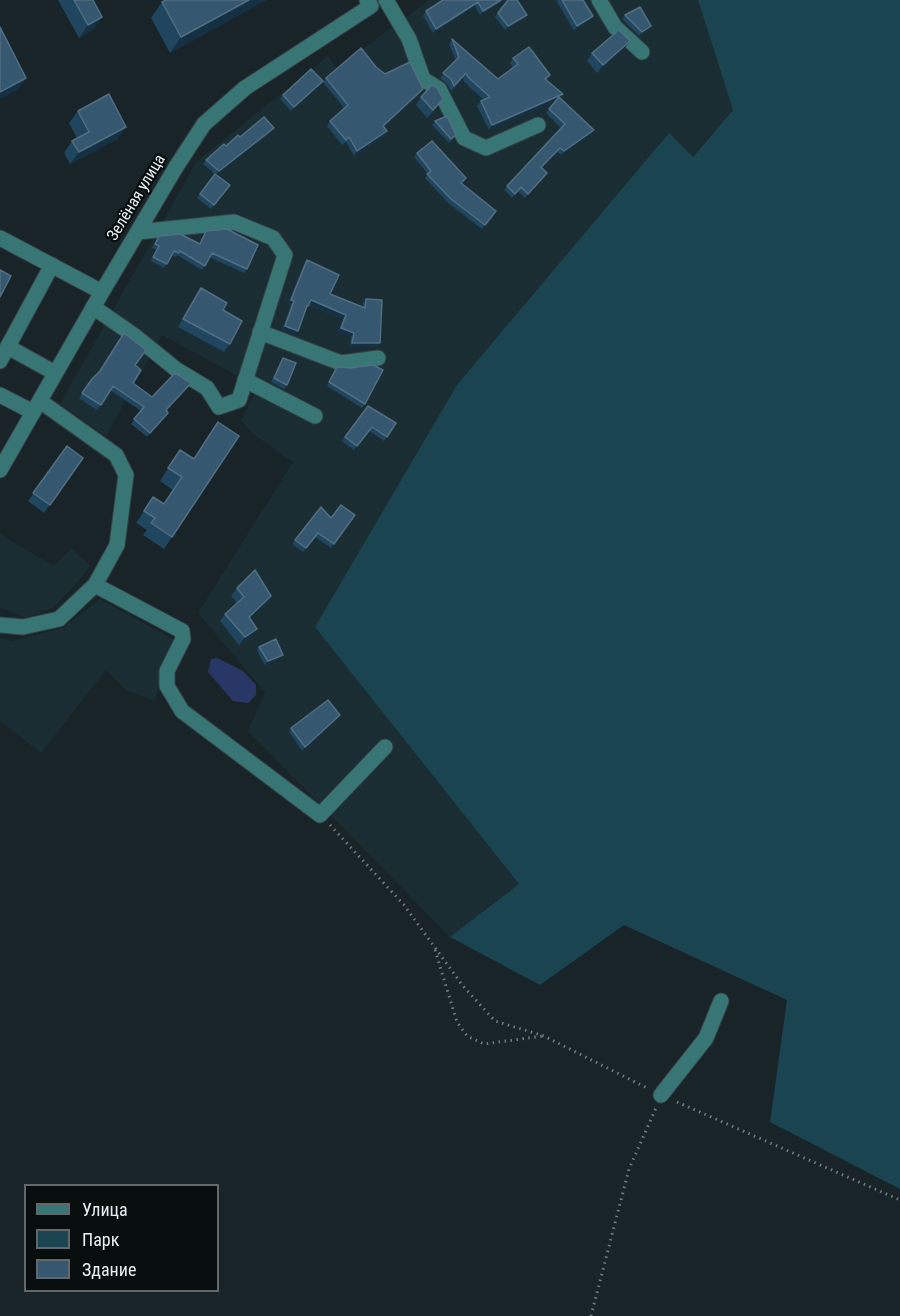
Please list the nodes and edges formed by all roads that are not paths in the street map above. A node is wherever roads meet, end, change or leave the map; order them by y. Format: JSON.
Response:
{"nodes":[{"id":1,"x":599,"y":0,"type":"edge"},
{"id":2,"x":377,"y":2,"type":"edge"},
{"id":3,"x":642,"y":52,"type":"dead end"},
{"id":4,"x":538,"y":125,"type":"dead end"},
{"id":5,"x":138,"y":232,"type":"junction"},
{"id":6,"x":0,"y":238,"type":"edge"},
{"id":7,"x":52,"y":266,"type":"junction"},
{"id":8,"x":102,"y":292,"type":"junction"},
{"id":9,"x":93,"y":307,"type":"junction"},
{"id":10,"x":260,"y":332,"type":"junction"},
{"id":11,"x":8,"y":347,"type":"junction"},
{"id":12,"x":378,"y":358,"type":"dead end"},
{"id":13,"x":0,"y":361,"type":"edge"},
{"id":14,"x":55,"y":373,"type":"junction"},
{"id":15,"x":244,"y":380,"type":"junction"},
{"id":16,"x":0,"y":395,"type":"edge"},
{"id":17,"x":36,"y":407,"type":"junction"},
{"id":18,"x":315,"y":416,"type":"dead end"},
{"id":19,"x":0,"y":470,"type":"edge"},
{"id":20,"x":95,"y":585,"type":"junction"},
{"id":21,"x":0,"y":625,"type":"edge"},
{"id":22,"x":386,"y":747,"type":"dead end"},
{"id":23,"x":721,"y":1001,"type":"dead end"},
{"id":24,"x":661,"y":1095,"type":"road end"}],
"edges":[{"from":1,"to":3,"type":"street"},
{"from":2,"to":4,"type":"street"},
{"from":2,"to":5,"type":"street","name":"Зелёная улица"},
{"from":5,"to":8,"type":"street","name":"Зелёная улица"},
{"from":5,"to":10,"type":"street"},
{"from":6,"to":7,"type":"street"},
{"from":7,"to":8,"type":"street"},
{"from":7,"to":11,"type":"street"},
{"from":8,"to":9,"type":"street","name":"Зелёная улица"},
{"from":9,"to":14,"type":"street","name":"Зелёная улица"},
{"from":9,"to":15,"type":"street"},
{"from":10,"to":12,"type":"street"},
{"from":10,"to":15,"type":"street"},
{"from":11,"to":13,"type":"street"},
{"from":11,"to":14,"type":"street"},
{"from":14,"to":17,"type":"street","name":"Зелёная улица"},
{"from":15,"to":18,"type":"street"},
{"from":16,"to":17,"type":"street"},
{"from":17,"to":19,"type":"street","name":"Зелёная улица"},
{"from":17,"to":20,"type":"street"},
{"from":20,"to":21,"type":"street"},
{"from":20,"to":22,"type":"street"},
{"from":23,"to":24,"type":"street"}]}
